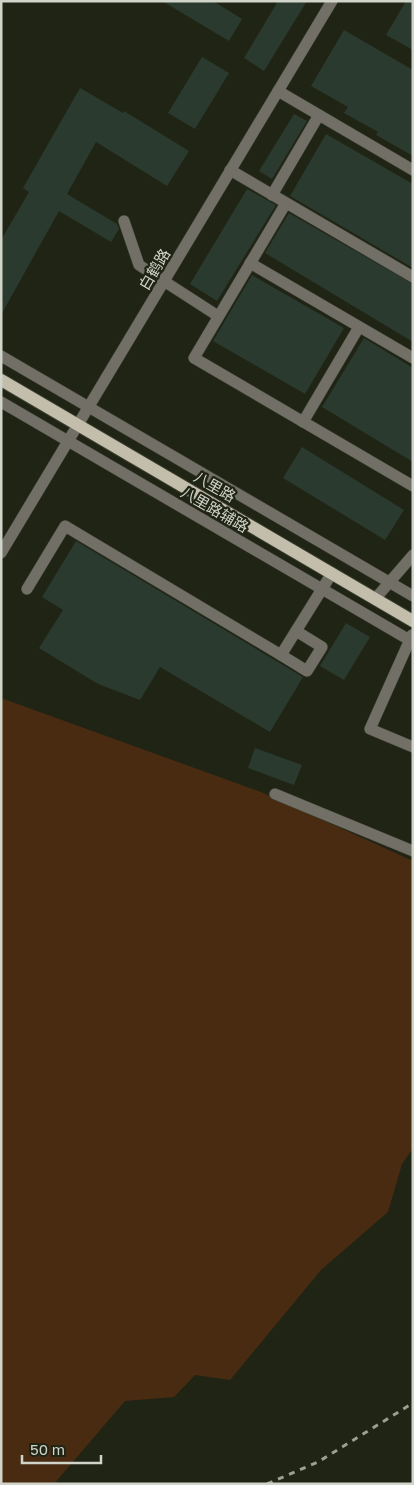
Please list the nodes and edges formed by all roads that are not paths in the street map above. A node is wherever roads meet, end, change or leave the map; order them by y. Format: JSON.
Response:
{"nodes":[{"id":1,"x":332,"y":1,"type":"edge"},
{"id":2,"x":278,"y":91,"type":"junction"},
{"id":3,"x":319,"y":115,"type":"junction"},
{"id":4,"x":230,"y":170,"type":"junction"},
{"id":5,"x":413,"y":170,"type":"edge"},
{"id":6,"x":272,"y":195,"type":"junction"},
{"id":7,"x":286,"y":203,"type":"junction"},
{"id":8,"x":124,"y":221,"type":"dead end"},
{"id":9,"x":250,"y":263,"type":"junction"},
{"id":10,"x":413,"y":277,"type":"edge"},
{"id":11,"x":164,"y":282,"type":"junction"},
{"id":12,"x":218,"y":316,"type":"junction"},
{"id":13,"x":359,"y":327,"type":"junction"},
{"id":14,"x":1,"y":356,"type":"edge"},
{"id":15,"x":413,"y":358,"type":"edge"},
{"id":16,"x":1,"y":380,"type":"edge"},
{"id":17,"x":1,"y":402,"type":"edge"},
{"id":18,"x":89,"y":407,"type":"junction"},
{"id":19,"x":303,"y":422,"type":"junction"},
{"id":20,"x":78,"y":425,"type":"junction"},
{"id":21,"x":68,"y":441,"type":"junction"},
{"id":22,"x":413,"y":486,"type":"edge"},
{"id":23,"x":1,"y":553,"type":"edge"},
{"id":24,"x":413,"y":555,"type":"edge"},
{"id":25,"x":332,"y":573,"type":"junction"},
{"id":26,"x":389,"y":582,"type":"junction"},
{"id":27,"x":27,"y":589,"type":"dead end"},
{"id":28,"x":322,"y":589,"type":"junction"},
{"id":29,"x":413,"y":596,"type":"edge"},
{"id":30,"x":375,"y":599,"type":"junction"},
{"id":31,"x":413,"y":620,"type":"edge"},
{"id":32,"x":296,"y":631,"type":"junction"},
{"id":33,"x":412,"y":639,"type":"edge"},
{"id":34,"x":281,"y":655,"type":"junction"},
{"id":35,"x":413,"y":747,"type":"edge"},
{"id":36,"x":275,"y":794,"type":"dead end"},
{"id":37,"x":413,"y":850,"type":"edge"}],
"edges":[{"from":1,"to":2,"type":"street","name":"白鹤路"},
{"from":2,"to":3,"type":"street"},
{"from":2,"to":4,"type":"street","name":"白鹤路"},
{"from":3,"to":5,"type":"street"},
{"from":3,"to":6,"type":"street"},
{"from":4,"to":6,"type":"street"},
{"from":4,"to":11,"type":"street","name":"白鹤路"},
{"from":6,"to":7,"type":"street"},
{"from":7,"to":9,"type":"street"},
{"from":7,"to":10,"type":"street"},
{"from":8,"to":11,"type":"street"},
{"from":9,"to":12,"type":"street"},
{"from":9,"to":13,"type":"street"},
{"from":11,"to":12,"type":"street"},
{"from":11,"to":18,"type":"street","name":"白鹤路"},
{"from":12,"to":19,"type":"street"},
{"from":13,"to":15,"type":"street"},
{"from":13,"to":19,"type":"street"},
{"from":14,"to":18,"type":"street","name":"八里路辅路"},
{"from":16,"to":20,"type":"main road","name":"八里路"},
{"from":17,"to":21,"type":"street","name":"八里路辅路"},
{"from":18,"to":20,"type":"street","name":"白鹤路"},
{"from":18,"to":26,"type":"street","name":"八里路辅路"},
{"from":19,"to":22,"type":"street"},
{"from":20,"to":21,"type":"street","name":"白鹤路"},
{"from":20,"to":25,"type":"main road","name":"八里路"},
{"from":21,"to":23,"type":"street","name":"白鹤路"},
{"from":21,"to":28,"type":"street","name":"八里路辅路"},
{"from":24,"to":26,"type":"street"},
{"from":25,"to":28,"type":"street"},
{"from":25,"to":30,"type":"main road","name":"八里路"},
{"from":26,"to":29,"type":"street","name":"八里路辅路"},
{"from":26,"to":30,"type":"street"},
{"from":27,"to":34,"type":"street"},
{"from":28,"to":32,"type":"street"},
{"from":28,"to":33,"type":"street","name":"八里路辅路"},
{"from":30,"to":31,"type":"main road","name":"八里路"},
{"from":32,"to":34,"type":"street"},
{"from":32,"to":34,"type":"street"},
{"from":33,"to":35,"type":"street"},
{"from":36,"to":37,"type":"street"}]}
